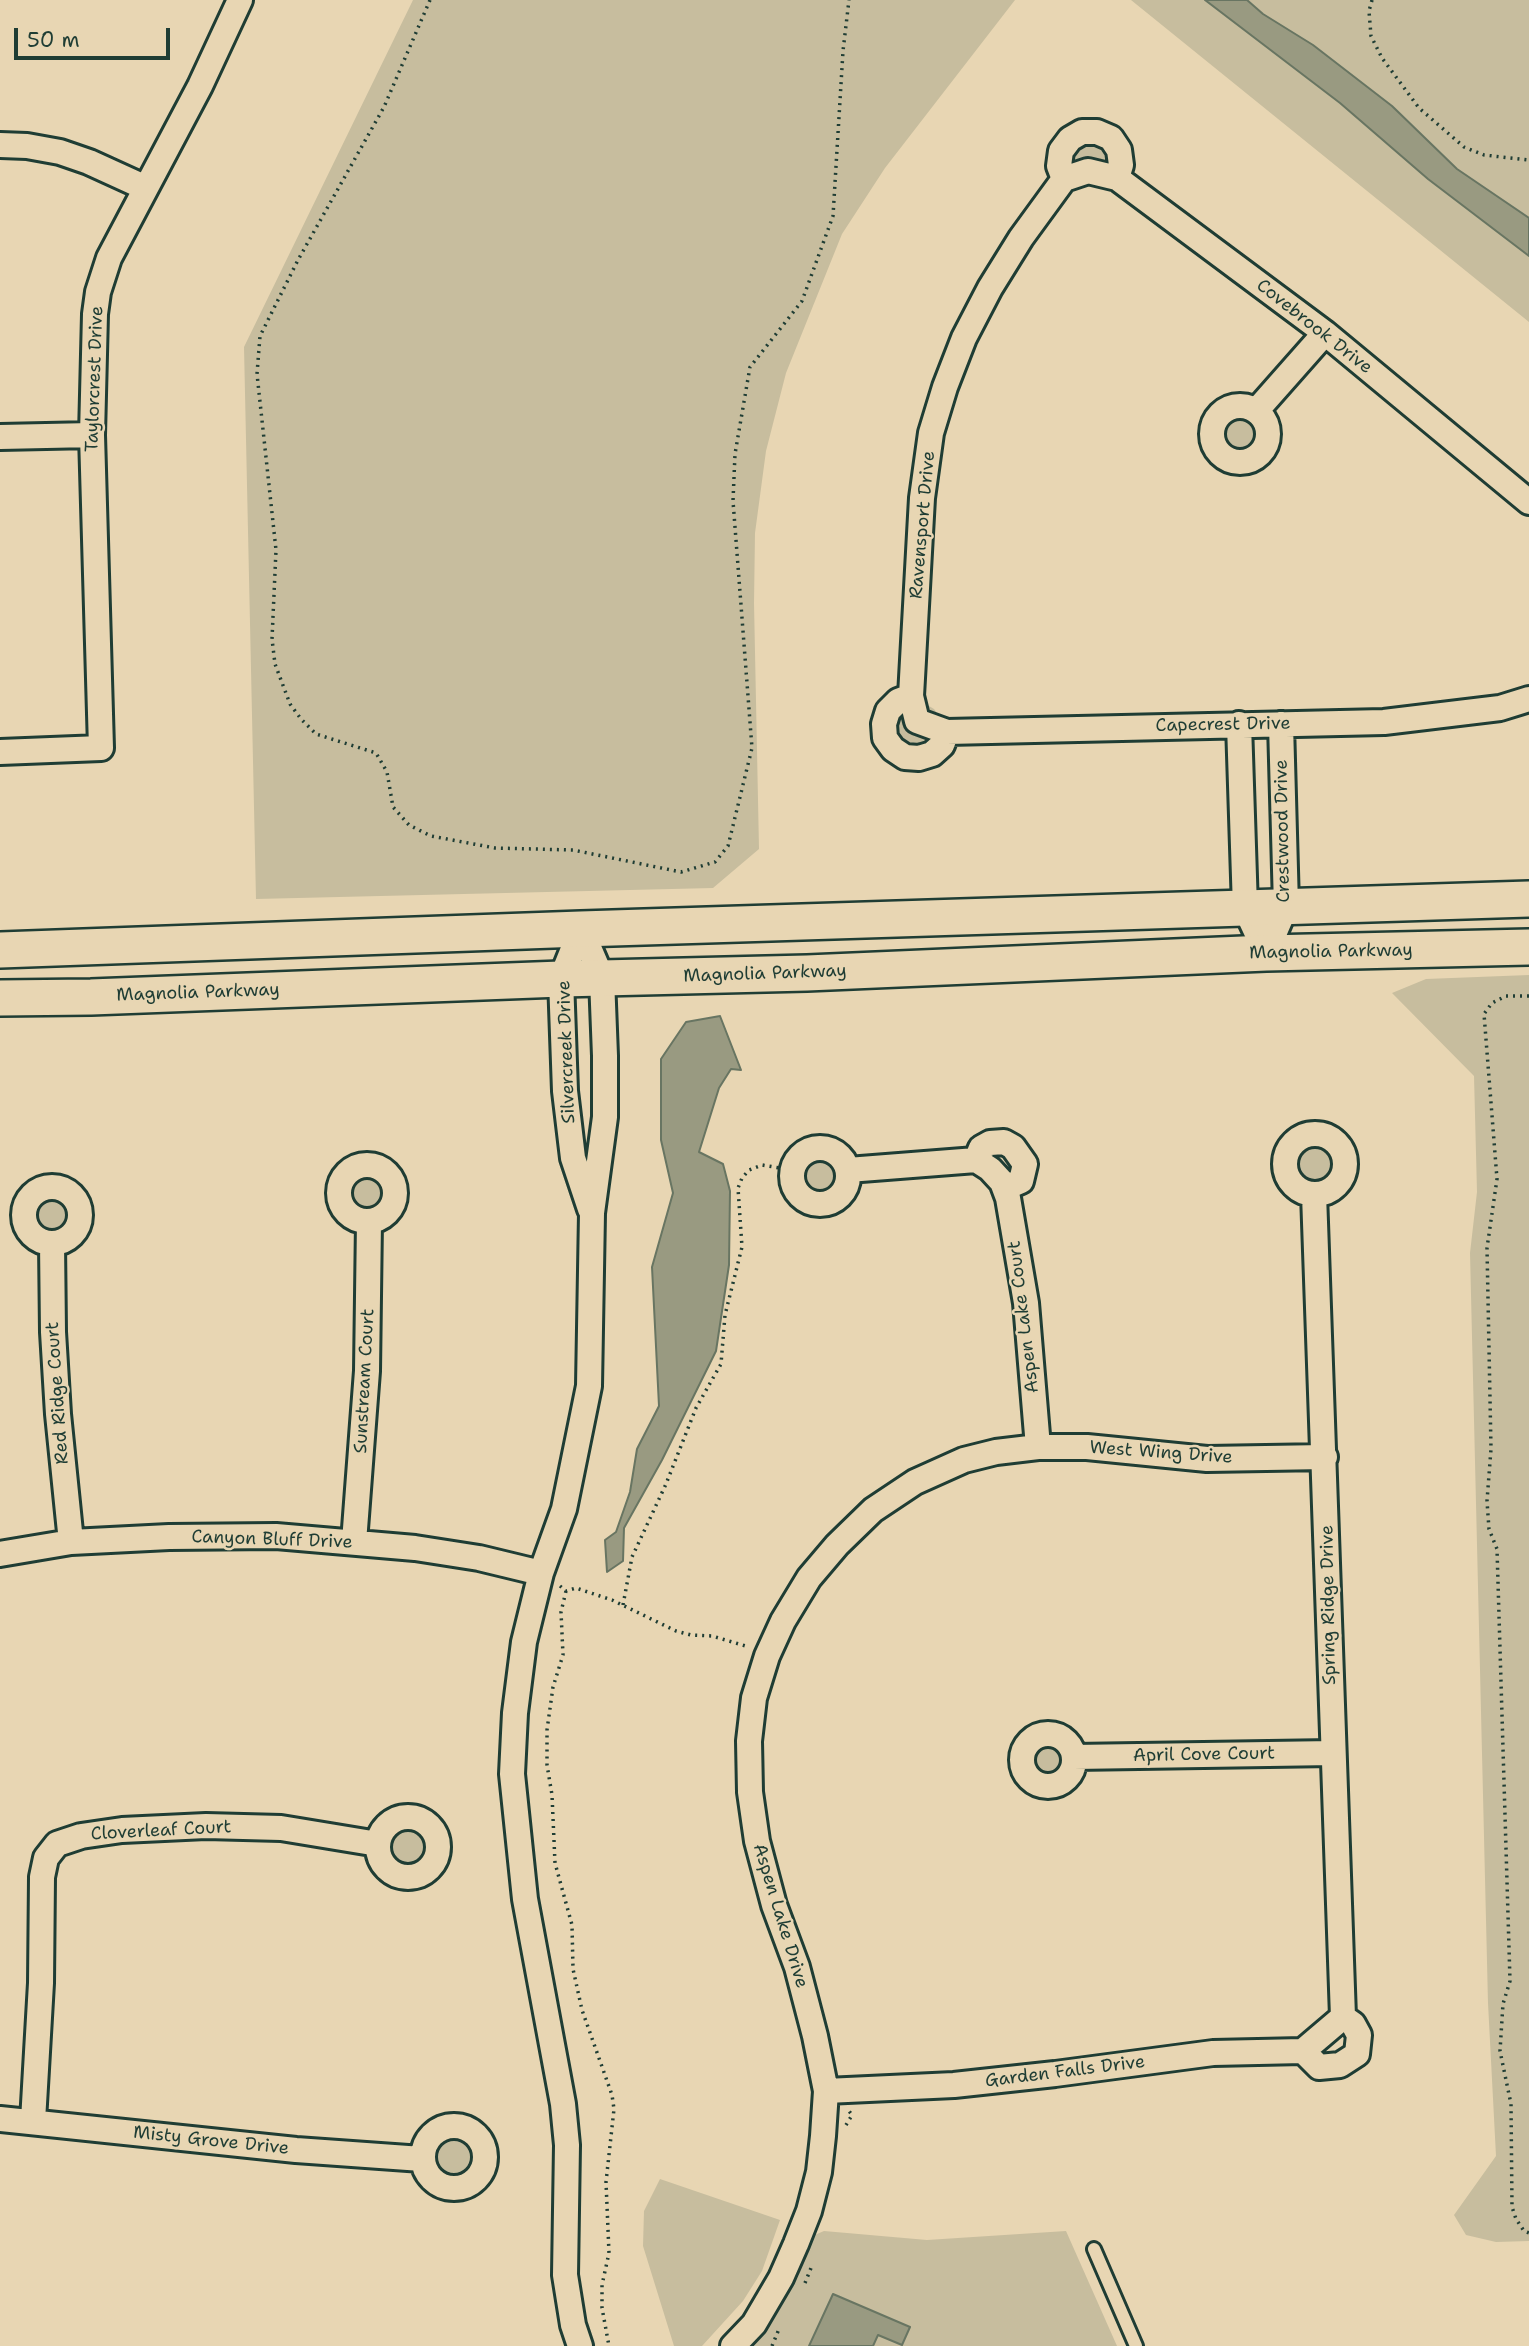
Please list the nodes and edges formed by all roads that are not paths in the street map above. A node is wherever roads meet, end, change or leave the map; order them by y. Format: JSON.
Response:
{"nodes":[{"id":1,"x":240,"y":0,"type":"edge"},
{"id":2,"x":0,"y":145,"type":"edge"},
{"id":3,"x":1117,"y":178,"type":"junction"},
{"id":4,"x":1064,"y":179,"type":"junction"},
{"id":5,"x":146,"y":188,"type":"junction"},
{"id":6,"x":1325,"y":333,"type":"junction"},
{"id":7,"x":1257,"y":410,"type":"dead end"},
{"id":8,"x":92,"y":435,"type":"junction"},
{"id":9,"x":0,"y":437,"type":"edge"},
{"id":10,"x":1529,"y":502,"type":"edge"},
{"id":11,"x":911,"y":696,"type":"junction"},
{"id":12,"x":1529,"y":699,"type":"edge"},
{"id":13,"x":917,"y":721,"type":"joint"},
{"id":14,"x":1281,"y":723,"type":"junction"},
{"id":15,"x":1239,"y":724,"type":"junction"},
{"id":16,"x":947,"y":732,"type":"junction"},
{"id":17,"x":0,"y":752,"type":"edge"},
{"id":18,"x":1529,"y":899,"type":"edge"},
{"id":19,"x":1286,"y":906,"type":"junction"},
{"id":20,"x":1245,"y":908,"type":"junction"},
{"id":21,"x":581,"y":929,"type":"junction"},
{"id":22,"x":1529,"y":947,"type":"edge"},
{"id":23,"x":44,"y":948,"type":"junction"},
{"id":24,"x":0,"y":950,"type":"edge"},
{"id":25,"x":1266,"y":953,"type":"junction"},
{"id":26,"x":602,"y":978,"type":"junction"},
{"id":27,"x":561,"y":979,"type":"junction"},
{"id":28,"x":0,"y":998,"type":"edge"},
{"id":29,"x":48,"y":998,"type":"junction"},
{"id":30,"x":848,"y":1170,"type":"junction"},
{"id":31,"x":1314,"y":1194,"type":"dead end"},
{"id":32,"x":592,"y":1213,"type":"junction"},
{"id":33,"x":369,"y":1221,"type":"dead end"},
{"id":34,"x":52,"y":1243,"type":"dead end"},
{"id":35,"x":1038,"y":1447,"type":"junction"},
{"id":36,"x":1325,"y":1457,"type":"junction"},
{"id":37,"x":71,"y":1542,"type":"junction"},
{"id":38,"x":354,"y":1542,"type":"junction"},
{"id":39,"x":0,"y":1553,"type":"edge"},
{"id":40,"x":541,"y":1573,"type":"junction"},
{"id":41,"x":1333,"y":1753,"type":"junction"},
{"id":42,"x":1074,"y":1757,"type":"dead end"},
{"id":43,"x":378,"y":1844,"type":"dead end"},
{"id":44,"x":1343,"y":2017,"type":"junction"},
{"id":45,"x":1303,"y":2051,"type":"junction"},
{"id":46,"x":826,"y":2091,"type":"junction"},
{"id":47,"x":0,"y":2119,"type":"edge"},
{"id":48,"x":33,"y":2121,"type":"junction"},
{"id":49,"x":422,"y":2159,"type":"dead end"},
{"id":50,"x":1094,"y":2249,"type":"dead end"},
{"id":51,"x":580,"y":2346,"type":"edge"},
{"id":52,"x":733,"y":2346,"type":"edge"},
{"id":53,"x":1136,"y":2346,"type":"edge"}],
"edges":[{"from":1,"to":5,"type":"street","name":"Taylorcrest Drive"},
{"from":2,"to":5,"type":"street"},
{"from":3,"to":4,"type":"street","name":"Covebrook Drive"},
{"from":3,"to":4,"type":"street"},
{"from":3,"to":6,"type":"street","name":"Covebrook Drive"},
{"from":4,"to":11,"type":"street","name":"Ravensport Drive"},
{"from":5,"to":8,"type":"street","name":"Taylorcrest Drive"},
{"from":6,"to":7,"type":"street"},
{"from":6,"to":10,"type":"street","name":"Covebrook Drive"},
{"from":8,"to":9,"type":"street"},
{"from":8,"to":17,"type":"street","name":"Taylorcrest Drive"},
{"from":11,"to":13,"type":"street","name":"Ravensport Drive"},
{"from":11,"to":16,"type":"street"},
{"from":12,"to":14,"type":"street","name":"Capecrest Drive"},
{"from":13,"to":16,"type":"street","name":"Capecrest Drive"},
{"from":14,"to":15,"type":"street","name":"Capecrest Drive"},
{"from":14,"to":19,"type":"street","name":"Crestwood Drive"},
{"from":15,"to":16,"type":"street","name":"Capecrest Drive"},
{"from":15,"to":20,"type":"street"},
{"from":18,"to":19,"type":"main road"},
{"from":19,"to":20,"type":"main road"},
{"from":19,"to":25,"type":"street","name":"Crestwood Drive"},
{"from":20,"to":21,"type":"main road"},
{"from":20,"to":25,"type":"street"},
{"from":21,"to":23,"type":"main road"},
{"from":21,"to":26,"type":"street","name":"Silvercreek Drive"},
{"from":21,"to":27,"type":"street","name":"Silvercreek Drive"},
{"from":22,"to":25,"type":"main road","name":"Magnolia Parkway"},
{"from":23,"to":24,"type":"main road"},
{"from":23,"to":29,"type":"main road"},
{"from":25,"to":26,"type":"main road","name":"Magnolia Parkway"},
{"from":26,"to":27,"type":"main road","name":"Magnolia Parkway"},
{"from":26,"to":32,"type":"street","name":"Silvercreek Drive"},
{"from":27,"to":29,"type":"main road","name":"Magnolia Parkway"},
{"from":27,"to":32,"type":"street","name":"Silvercreek Drive"},
{"from":28,"to":29,"type":"main road","name":"Magnolia Parkway"},
{"from":30,"to":30,"type":"street"},
{"from":30,"to":35,"type":"street","name":"Aspen Lake Court"},
{"from":31,"to":36,"type":"street","name":"Spring Ridge Drive"},
{"from":32,"to":40,"type":"street","name":"Silvercreek Drive"},
{"from":33,"to":38,"type":"street","name":"Sunstream Court"},
{"from":34,"to":37,"type":"street","name":"Red Ridge Court"},
{"from":35,"to":36,"type":"street","name":"West Wing Drive"},
{"from":35,"to":46,"type":"street","name":"Aspen Lake Drive"},
{"from":36,"to":41,"type":"street","name":"Spring Ridge Drive"},
{"from":37,"to":38,"type":"street","name":"Canyon Bluff Drive"},
{"from":37,"to":39,"type":"street","name":"Canyon Bluff Drive"},
{"from":38,"to":40,"type":"street","name":"Canyon Bluff Drive"},
{"from":40,"to":51,"type":"street"},
{"from":41,"to":42,"type":"street","name":"April Cove Court"},
{"from":41,"to":44,"type":"street","name":"Spring Ridge Drive"},
{"from":43,"to":48,"type":"street","name":"Cloverleaf Court"},
{"from":44,"to":45,"type":"street"},
{"from":44,"to":45,"type":"street","name":"Garden Falls Drive"},
{"from":45,"to":46,"type":"street","name":"Garden Falls Drive"},
{"from":46,"to":52,"type":"street","name":"Aspen Lake Drive"},
{"from":47,"to":48,"type":"street","name":"Misty Grove Drive"},
{"from":48,"to":49,"type":"street","name":"Misty Grove Drive"},
{"from":50,"to":53,"type":"lane"}]}
